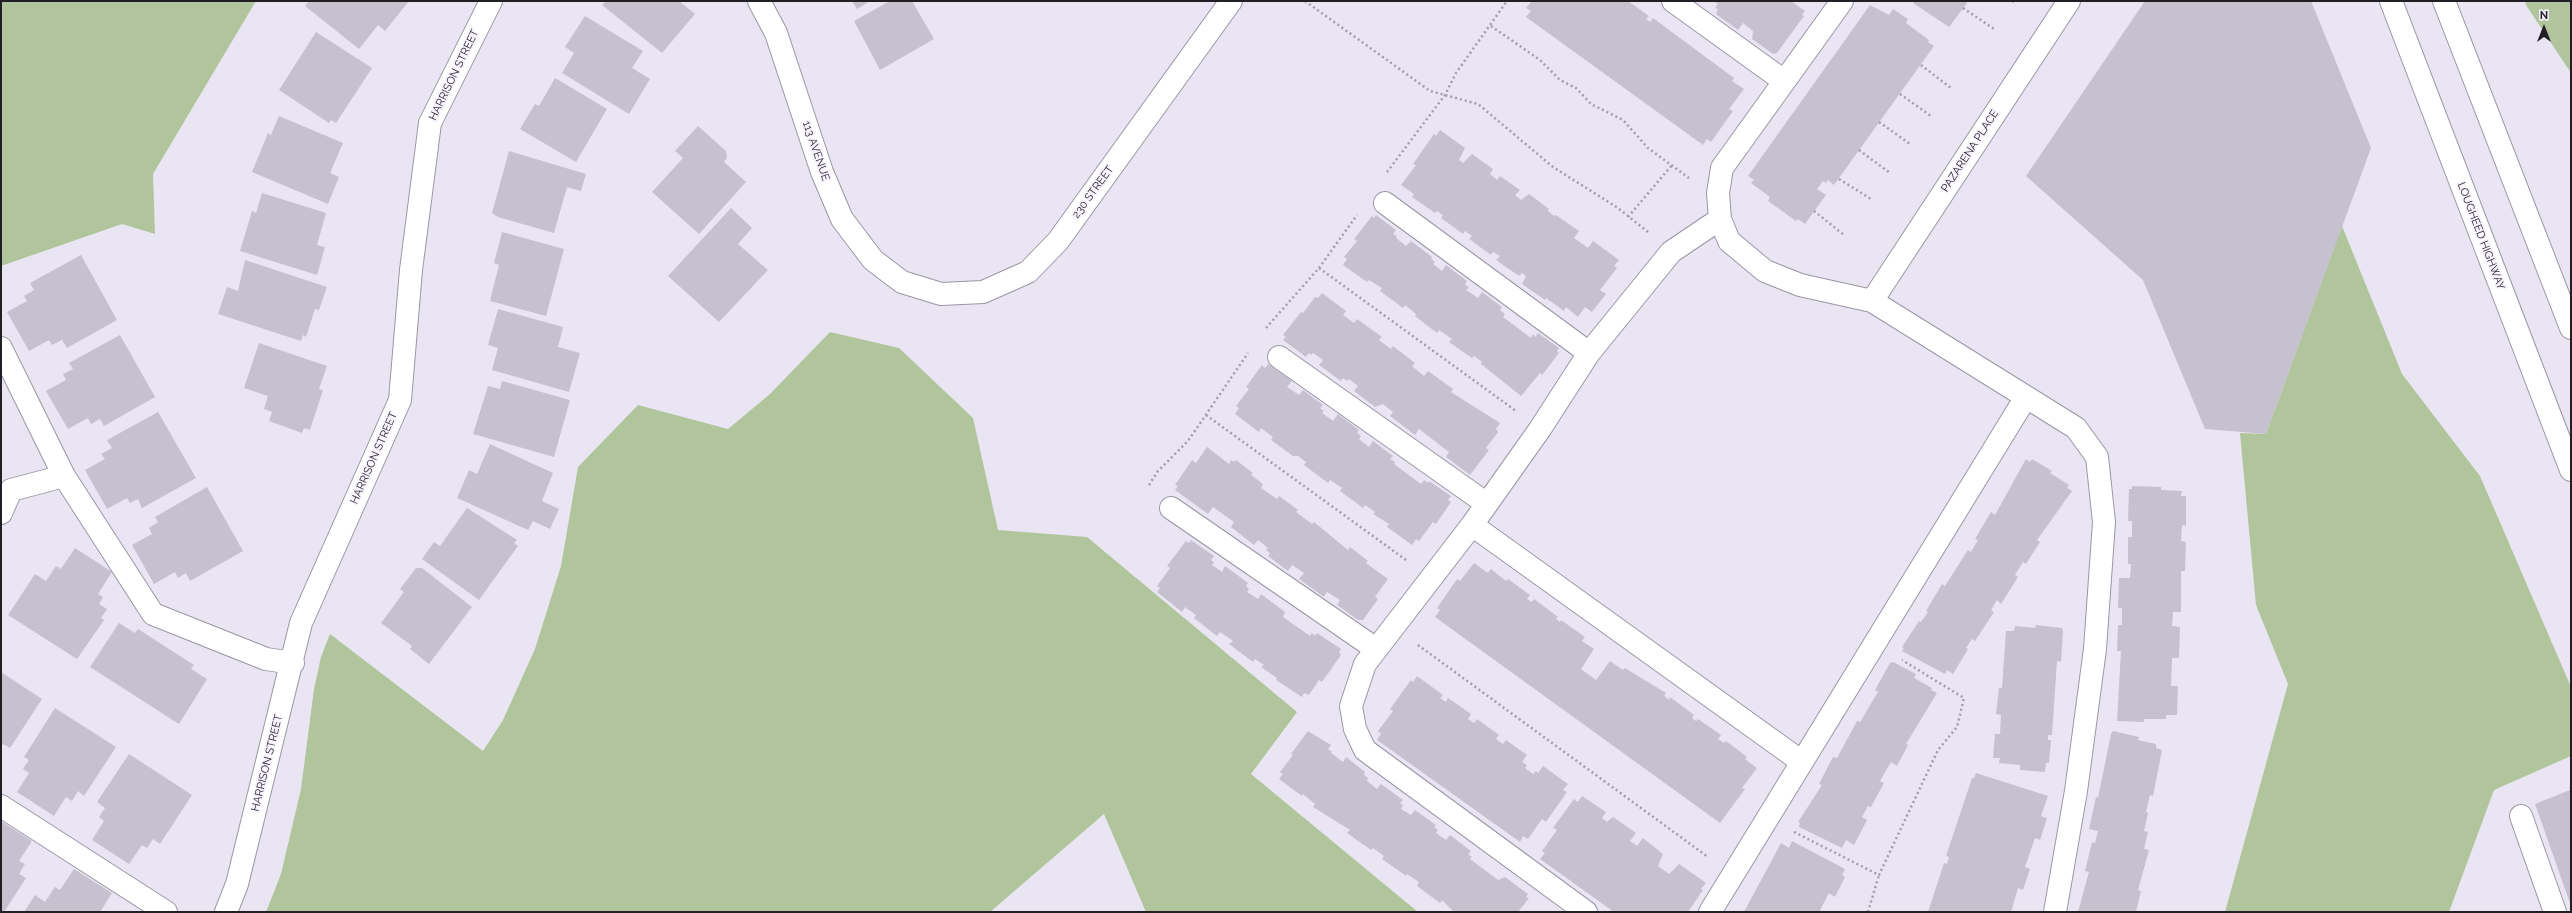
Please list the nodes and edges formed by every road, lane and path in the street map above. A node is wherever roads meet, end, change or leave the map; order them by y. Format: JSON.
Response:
{"nodes":[{"id":1,"x":491,"y":1,"type":"edge"},
{"id":2,"x":759,"y":1,"type":"edge"},
{"id":3,"x":1231,"y":1,"type":"edge"},
{"id":4,"x":1305,"y":1,"type":"edge"},
{"id":5,"x":1508,"y":1,"type":"edge"},
{"id":6,"x":1673,"y":1,"type":"edge"},
{"id":7,"x":1842,"y":1,"type":"edge"},
{"id":8,"x":2069,"y":1,"type":"edge"},
{"id":9,"x":2391,"y":1,"type":"edge"},
{"id":10,"x":2444,"y":1,"type":"edge"},
{"id":11,"x":1963,"y":8,"type":"dead end"},
{"id":12,"x":1491,"y":26,"type":"junction"},
{"id":13,"x":1994,"y":29,"type":"dead end"},
{"id":14,"x":1921,"y":65,"type":"dead end"},
{"id":15,"x":1784,"y":81,"type":"junction"},
{"id":16,"x":1951,"y":88,"type":"dead end"},
{"id":17,"x":1900,"y":94,"type":"dead end"},
{"id":18,"x":1445,"y":95,"type":"junction"},
{"id":19,"x":1931,"y":116,"type":"dead end"},
{"id":20,"x":1879,"y":122,"type":"dead end"},
{"id":21,"x":1910,"y":144,"type":"dead end"},
{"id":22,"x":1859,"y":150,"type":"dead end"},
{"id":23,"x":1672,"y":165,"type":"junction"},
{"id":24,"x":1890,"y":173,"type":"dead end"},
{"id":25,"x":1690,"y":178,"type":"dead end"},
{"id":26,"x":1382,"y":179,"type":"dead end"},
{"id":27,"x":1839,"y":179,"type":"dead end"},
{"id":28,"x":1871,"y":199,"type":"dead end"},
{"id":29,"x":1385,"y":203,"type":"dead end"},
{"id":30,"x":1360,"y":211,"type":"dead end"},
{"id":31,"x":1814,"y":211,"type":"dead end"},
{"id":32,"x":1628,"y":217,"type":"junction"},
{"id":33,"x":1720,"y":220,"type":"junction"},
{"id":34,"x":1844,"y":235,"type":"dead end"},
{"id":35,"x":1653,"y":236,"type":"dead end"},
{"id":36,"x":1319,"y":268,"type":"junction"},
{"id":37,"x":902,"y":282,"type":"joint"},
{"id":38,"x":1872,"y":301,"type":"junction"},
{"id":39,"x":2571,"y":328,"type":"edge"},
{"id":40,"x":1265,"y":330,"type":"dead end"},
{"id":41,"x":1,"y":348,"type":"edge"},
{"id":42,"x":1251,"y":348,"type":"dead end"},
{"id":43,"x":1589,"y":353,"type":"junction"},
{"id":44,"x":1279,"y":357,"type":"dead end"},
{"id":45,"x":2026,"y":397,"type":"junction"},
{"id":46,"x":1520,"y":414,"type":"dead end"},
{"id":47,"x":1206,"y":415,"type":"junction"},
{"id":48,"x":2571,"y":470,"type":"edge"},
{"id":49,"x":64,"y":476,"type":"junction"},
{"id":50,"x":1487,"y":504,"type":"junction"},
{"id":51,"x":1170,"y":508,"type":"joint"},
{"id":52,"x":1,"y":513,"type":"edge"},
{"id":53,"x":1472,"y":525,"type":"junction"},
{"id":54,"x":1409,"y":562,"type":"dead end"},
{"id":55,"x":1393,"y":627,"type":"junction"},
{"id":56,"x":1376,"y":649,"type":"junction"},
{"id":57,"x":1899,"y":658,"type":"dead end"},
{"id":58,"x":293,"y":663,"type":"junction"},
{"id":59,"x":1802,"y":762,"type":"junction"},
{"id":60,"x":1,"y":806,"type":"edge"},
{"id":61,"x":2521,"y":816,"type":"dead end"},
{"id":62,"x":1790,"y":830,"type":"dead end"},
{"id":63,"x":1737,"y":868,"type":"junction"},
{"id":64,"x":1879,"y":876,"type":"junction"},
{"id":65,"x":1577,"y":909,"type":"edge"},
{"id":66,"x":166,"y":912,"type":"edge"},
{"id":67,"x":226,"y":912,"type":"edge"},
{"id":68,"x":1710,"y":912,"type":"edge"},
{"id":69,"x":1868,"y":912,"type":"edge"},
{"id":70,"x":2055,"y":912,"type":"edge"},
{"id":71,"x":2555,"y":912,"type":"edge"}],
"edges":[{"from":1,"to":58,"type":"street","name":"HARRISON STREET"},
{"from":2,"to":37,"type":"street","name":"113 AVENUE"},
{"from":3,"to":37,"type":"street","name":"230 STREET"},
{"from":4,"to":18,"type":"path"},
{"from":5,"to":12,"type":"path"},
{"from":6,"to":15,"type":"street"},
{"from":7,"to":15,"type":"street"},
{"from":8,"to":38,"type":"street","name":"PAZARENA PLACE"},
{"from":9,"to":48,"type":"street","name":"LOUGHEED HIGHWAY"},
{"from":10,"to":39,"type":"street"},
{"from":11,"to":13,"type":"path"},
{"from":12,"to":18,"type":"path"},
{"from":12,"to":23,"type":"path"},
{"from":14,"to":16,"type":"path"},
{"from":15,"to":33,"type":"street"},
{"from":17,"to":19,"type":"path"},
{"from":18,"to":26,"type":"path"},
{"from":18,"to":32,"type":"path"},
{"from":20,"to":21,"type":"path"},
{"from":22,"to":24,"type":"path"},
{"from":23,"to":25,"type":"path"},
{"from":23,"to":32,"type":"path"},
{"from":27,"to":28,"type":"path"},
{"from":29,"to":43,"type":"street"},
{"from":30,"to":36,"type":"path"},
{"from":31,"to":34,"type":"path"},
{"from":32,"to":35,"type":"path"},
{"from":33,"to":38,"type":"street"},
{"from":33,"to":43,"type":"street"},
{"from":36,"to":40,"type":"path"},
{"from":36,"to":46,"type":"path"},
{"from":38,"to":45,"type":"street"},
{"from":41,"to":49,"type":"street"},
{"from":42,"to":47,"type":"path"},
{"from":43,"to":50,"type":"street"},
{"from":44,"to":50,"type":"street"},
{"from":45,"to":59,"type":"street"},
{"from":45,"to":70,"type":"street"},
{"from":47,"to":51,"type":"path"},
{"from":47,"to":54,"type":"path"},
{"from":49,"to":52,"type":"street"},
{"from":49,"to":58,"type":"street"},
{"from":50,"to":53,"type":"street"},
{"from":51,"to":56,"type":"street"},
{"from":53,"to":55,"type":"street"},
{"from":53,"to":59,"type":"street"},
{"from":55,"to":56,"type":"street"},
{"from":55,"to":63,"type":"path"},
{"from":56,"to":65,"type":"street"},
{"from":57,"to":64,"type":"path"},
{"from":58,"to":67,"type":"street","name":"HARRISON STREET"},
{"from":59,"to":63,"type":"street"},
{"from":60,"to":66,"type":"street"},
{"from":61,"to":71,"type":"street"},
{"from":62,"to":64,"type":"path"},
{"from":63,"to":68,"type":"street"},
{"from":64,"to":69,"type":"path"}]}
